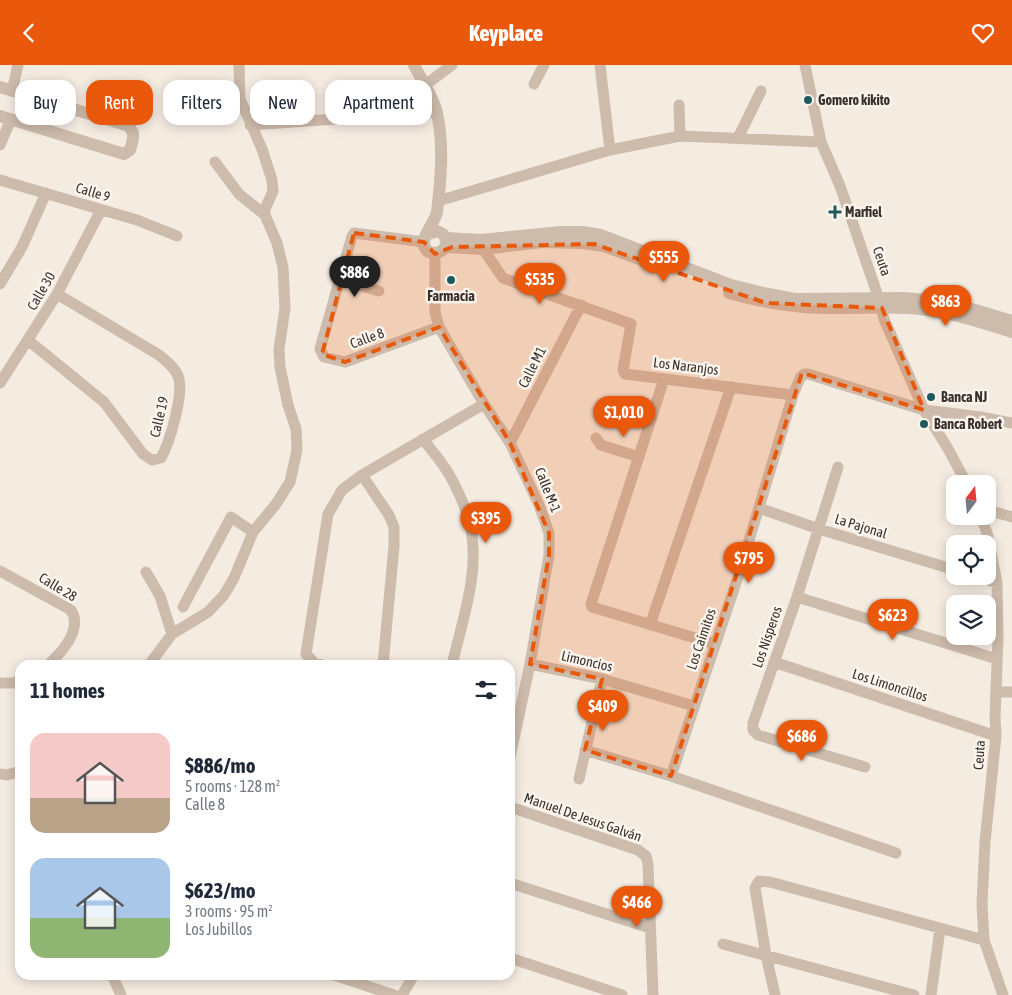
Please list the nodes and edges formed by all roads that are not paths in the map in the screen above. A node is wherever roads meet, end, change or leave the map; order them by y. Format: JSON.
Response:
{"nodes":[{"id":1,"x":18,"y":65,"type":"edge"},
{"id":2,"x":239,"y":65,"type":"edge"},
{"id":3,"x":414,"y":65,"type":"edge"},
{"id":4,"x":452,"y":65,"type":"edge"},
{"id":5,"x":544,"y":65,"type":"edge"},
{"id":6,"x":600,"y":65,"type":"edge"},
{"id":7,"x":805,"y":65,"type":"edge"},
{"id":8,"x":422,"y":80,"type":"edge"},
{"id":9,"x":432,"y":80,"type":"edge"},
{"id":10,"x":534,"y":84,"type":"dead end"},
{"id":11,"x":6,"y":89,"type":"edge"},
{"id":12,"x":761,"y":91,"type":"dead end"},
{"id":13,"x":432,"y":100,"type":"edge"},
{"id":14,"x":679,"y":105,"type":"dead end"},
{"id":15,"x":437,"y":111,"type":"junction"},
{"id":16,"x":5,"y":117,"type":"edge"},
{"id":17,"x":315,"y":120,"type":"edge"},
{"id":18,"x":250,"y":125,"type":"joint"},
{"id":19,"x":680,"y":136,"type":"junction"},
{"id":20,"x":738,"y":137,"type":"junction"},
{"id":21,"x":821,"y":142,"type":"junction"},
{"id":22,"x":0,"y":145,"type":"edge"},
{"id":23,"x":610,"y":150,"type":"junction"},
{"id":24,"x":215,"y":162,"type":"dead end"},
{"id":25,"x":0,"y":180,"type":"edge"},
{"id":26,"x":46,"y":193,"type":"junction"},
{"id":27,"x":438,"y":201,"type":"junction"},
{"id":28,"x":101,"y":209,"type":"junction"},
{"id":29,"x":265,"y":215,"type":"junction"},
{"id":30,"x":436,"y":215,"type":"junction"},
{"id":31,"x":177,"y":236,"type":"dead end"},
{"id":32,"x":426,"y":238,"type":"junction"},
{"id":33,"x":443,"y":243,"type":"junction"},
{"id":34,"x":483,"y":249,"type":"junction"},
{"id":35,"x":340,"y":280,"type":"junction"},
{"id":36,"x":0,"y":284,"type":"edge"},
{"id":37,"x":379,"y":291,"type":"dead end"},
{"id":38,"x":57,"y":294,"type":"junction"},
{"id":39,"x":881,"y":303,"type":"junction"},
{"id":40,"x":580,"y":305,"type":"junction"},
{"id":41,"x":1012,"y":321,"type":"edge"},
{"id":42,"x":439,"y":327,"type":"junction"},
{"id":43,"x":1012,"y":332,"type":"edge"},
{"id":44,"x":29,"y":341,"type":"junction"},
{"id":45,"x":664,"y":379,"type":"junction"},
{"id":46,"x":0,"y":383,"type":"edge"},
{"id":47,"x":731,"y":387,"type":"junction"},
{"id":48,"x":794,"y":395,"type":"junction"},
{"id":49,"x":484,"y":404,"type":"junction"},
{"id":50,"x":924,"y":410,"type":"junction"},
{"id":51,"x":1012,"y":423,"type":"edge"},
{"id":52,"x":596,"y":438,"type":"dead end"},
{"id":53,"x":423,"y":439,"type":"junction"},
{"id":54,"x":510,"y":443,"type":"junction"},
{"id":55,"x":639,"y":457,"type":"junction"},
{"id":56,"x":838,"y":467,"type":"dead end"},
{"id":57,"x":362,"y":475,"type":"junction"},
{"id":58,"x":962,"y":475,"type":"edge"},
{"id":59,"x":759,"y":508,"type":"junction"},
{"id":60,"x":996,"y":512,"type":"edge"},
{"id":61,"x":1012,"y":517,"type":"edge"},
{"id":62,"x":984,"y":525,"type":"edge"},
{"id":63,"x":819,"y":529,"type":"junction"},
{"id":64,"x":253,"y":532,"type":"junction"},
{"id":65,"x":946,"y":567,"type":"edge"},
{"id":66,"x":0,"y":571,"type":"edge"},
{"id":67,"x":146,"y":572,"type":"dead end"},
{"id":68,"x":997,"y":583,"type":"joint"},
{"id":69,"x":797,"y":597,"type":"junction"},
{"id":70,"x":183,"y":607,"type":"dead end"},
{"id":71,"x":650,"y":625,"type":"junction"},
{"id":72,"x":172,"y":634,"type":"junction"},
{"id":73,"x":715,"y":644,"type":"junction"},
{"id":74,"x":997,"y":659,"type":"junction"},
{"id":75,"x":54,"y":660,"type":"edge"},
{"id":76,"x":153,"y":660,"type":"edge"},
{"id":77,"x":311,"y":660,"type":"edge"},
{"id":78,"x":383,"y":660,"type":"edge"},
{"id":79,"x":453,"y":660,"type":"edge"},
{"id":80,"x":774,"y":662,"type":"junction"},
{"id":81,"x":530,"y":664,"type":"junction"},
{"id":82,"x":602,"y":679,"type":"junction"},
{"id":83,"x":15,"y":682,"type":"edge"},
{"id":84,"x":0,"y":683,"type":"edge"},
{"id":85,"x":996,"y":691,"type":"junction"},
{"id":86,"x":1012,"y":692,"type":"edge"},
{"id":87,"x":694,"y":706,"type":"junction"},
{"id":88,"x":515,"y":734,"type":"edge"},
{"id":89,"x":996,"y":736,"type":"junction"},
{"id":90,"x":585,"y":750,"type":"junction"},
{"id":91,"x":865,"y":767,"type":"dead end"},
{"id":92,"x":15,"y":773,"type":"edge"},
{"id":93,"x":0,"y":774,"type":"edge"},
{"id":94,"x":670,"y":775,"type":"junction"},
{"id":95,"x":579,"y":779,"type":"dead end"},
{"id":96,"x":515,"y":809,"type":"edge"},
{"id":97,"x":896,"y":853,"type":"dead end"},
{"id":98,"x":515,"y":885,"type":"edge"},
{"id":99,"x":650,"y":928,"type":"junction"},
{"id":100,"x":940,"y":929,"type":"junction"},
{"id":101,"x":984,"y":940,"type":"junction"},
{"id":102,"x":723,"y":944,"type":"dead end"},
{"id":103,"x":766,"y":955,"type":"junction"},
{"id":104,"x":515,"y":960,"type":"edge"},
{"id":105,"x":114,"y":980,"type":"edge"},
{"id":106,"x":349,"y":980,"type":"edge"},
{"id":107,"x":411,"y":980,"type":"edge"},
{"id":108,"x":121,"y":995,"type":"edge"},
{"id":109,"x":394,"y":995,"type":"edge"},
{"id":110,"x":402,"y":995,"type":"edge"},
{"id":111,"x":622,"y":995,"type":"edge"},
{"id":112,"x":653,"y":995,"type":"edge"},
{"id":113,"x":775,"y":995,"type":"edge"},
{"id":114,"x":914,"y":995,"type":"edge"},
{"id":115,"x":931,"y":995,"type":"edge"},
{"id":116,"x":1002,"y":995,"type":"edge"}],
"edges":[{"from":1,"to":11,"type":"street"},
{"from":2,"to":18,"type":"street"},
{"from":3,"to":8,"type":"street"},
{"from":4,"to":9,"type":"street"},
{"from":5,"to":10,"type":"street"},
{"from":6,"to":23,"type":"street"},
{"from":7,"to":21,"type":"street","name":"Ceuta"},
{"from":11,"to":16,"type":"street"},
{"from":12,"to":20,"type":"street"},
{"from":13,"to":15,"type":"street"},
{"from":14,"to":19,"type":"street"},
{"from":15,"to":17,"type":"street"},
{"from":15,"to":27,"type":"street"},
{"from":16,"to":22,"type":"street"},
{"from":18,"to":29,"type":"street"},
{"from":19,"to":20,"type":"street"},
{"from":19,"to":23,"type":"street"},
{"from":20,"to":21,"type":"street"},
{"from":21,"to":39,"type":"street","name":"Ceuta"},
{"from":23,"to":27,"type":"street"},
{"from":24,"to":29,"type":"street"},
{"from":25,"to":26,"type":"street","name":"Calle 9"},
{"from":26,"to":28,"type":"street","name":"Calle 9"},
{"from":26,"to":36,"type":"street"},
{"from":27,"to":30,"type":"street"},
{"from":28,"to":31,"type":"street","name":"Calle 9"},
{"from":28,"to":38,"type":"street","name":"Calle 30"},
{"from":29,"to":64,"type":"street"},
{"from":30,"to":32,"type":"street"},
{"from":30,"to":33,"type":"street","name":"Calle M-1"},
{"from":32,"to":33,"type":"street"},
{"from":32,"to":33,"type":"street"},
{"from":32,"to":35,"type":"street","name":"Calle 8"},
{"from":33,"to":34,"type":"street"},
{"from":33,"to":39,"type":"street"},
{"from":33,"to":42,"type":"street","name":"Calle M-1"},
{"from":34,"to":39,"type":"street"},
{"from":34,"to":40,"type":"street"},
{"from":35,"to":37,"type":"street"},
{"from":35,"to":42,"type":"street","name":"Calle 8"},
{"from":38,"to":44,"type":"street","name":"Calle 30"},
{"from":38,"to":44,"type":"street","name":"Calle 19"},
{"from":39,"to":41,"type":"street"},
{"from":39,"to":43,"type":"street"},
{"from":39,"to":50,"type":"street","name":"Ceuta"},
{"from":40,"to":45,"type":"street","name":"Los Naranjos"},
{"from":40,"to":54,"type":"street","name":"Calle M1"},
{"from":42,"to":49,"type":"street","name":"Calle M-1"},
{"from":44,"to":46,"type":"street","name":"Calle 30"},
{"from":45,"to":47,"type":"street","name":"Los Naranjos"},
{"from":45,"to":55,"type":"street"},
{"from":47,"to":48,"type":"street","name":"Los Naranjos"},
{"from":47,"to":71,"type":"street"},
{"from":48,"to":50,"type":"street","name":"Los Caimitos"},
{"from":48,"to":59,"type":"street","name":"Los Caimitos"},
{"from":49,"to":53,"type":"street"},
{"from":49,"to":54,"type":"street","name":"Calle M-1"},
{"from":50,"to":51,"type":"street"},
{"from":50,"to":58,"type":"street","name":"Ceuta"},
{"from":52,"to":55,"type":"street"},
{"from":53,"to":57,"type":"street"},
{"from":53,"to":79,"type":"street"},
{"from":54,"to":81,"type":"street","name":"Calle M-1"},
{"from":55,"to":71,"type":"street"},
{"from":56,"to":63,"type":"street","name":"Los Nísperos"},
{"from":57,"to":77,"type":"street"},
{"from":57,"to":78,"type":"street"},
{"from":59,"to":63,"type":"street","name":"La Pajonal"},
{"from":59,"to":73,"type":"street","name":"Los Caimitos"},
{"from":60,"to":61,"type":"street"},
{"from":62,"to":68,"type":"street","name":"Ceuta"},
{"from":63,"to":65,"type":"street","name":"La Pajonal"},
{"from":63,"to":69,"type":"street","name":"Los Nísperos"},
{"from":64,"to":70,"type":"street"},
{"from":64,"to":72,"type":"street"},
{"from":66,"to":75,"type":"street","name":"Calle 28"},
{"from":67,"to":72,"type":"street"},
{"from":68,"to":74,"type":"street","name":"Ceuta"},
{"from":69,"to":74,"type":"street"},
{"from":69,"to":80,"type":"street","name":"Los Nísperos"},
{"from":71,"to":73,"type":"street"},
{"from":72,"to":76,"type":"street"},
{"from":73,"to":87,"type":"street","name":"Los Caimitos"},
{"from":74,"to":85,"type":"street","name":"Ceuta"},
{"from":80,"to":89,"type":"street","name":"Los Limoncillos"},
{"from":80,"to":91,"type":"street","name":"Los Nísperos"},
{"from":81,"to":82,"type":"street","name":"Limoncios"},
{"from":81,"to":88,"type":"street","name":"Calle M-1"},
{"from":82,"to":87,"type":"street","name":"Limoncios"},
{"from":82,"to":90,"type":"street"},
{"from":83,"to":84,"type":"street"},
{"from":85,"to":86,"type":"street"},
{"from":85,"to":89,"type":"street","name":"Ceuta"},
{"from":87,"to":94,"type":"street","name":"Los Caimitos"},
{"from":89,"to":101,"type":"street","name":"Ceuta"},
{"from":90,"to":94,"type":"street"},
{"from":90,"to":95,"type":"street"},
{"from":92,"to":93,"type":"street"},
{"from":94,"to":97,"type":"street"},
{"from":96,"to":99,"type":"street","name":"Manuel De Jesus Galván"},
{"from":98,"to":99,"type":"street"},
{"from":99,"to":112,"type":"street"},
{"from":100,"to":101,"type":"street"},
{"from":100,"to":103,"type":"street"},
{"from":100,"to":115,"type":"street"},
{"from":101,"to":116,"type":"street","name":"Ceuta"},
{"from":102,"to":103,"type":"street"},
{"from":103,"to":113,"type":"street"},
{"from":103,"to":114,"type":"street"},
{"from":104,"to":111,"type":"street"},
{"from":105,"to":108,"type":"street"},
{"from":106,"to":109,"type":"street"},
{"from":107,"to":110,"type":"street"}]}
